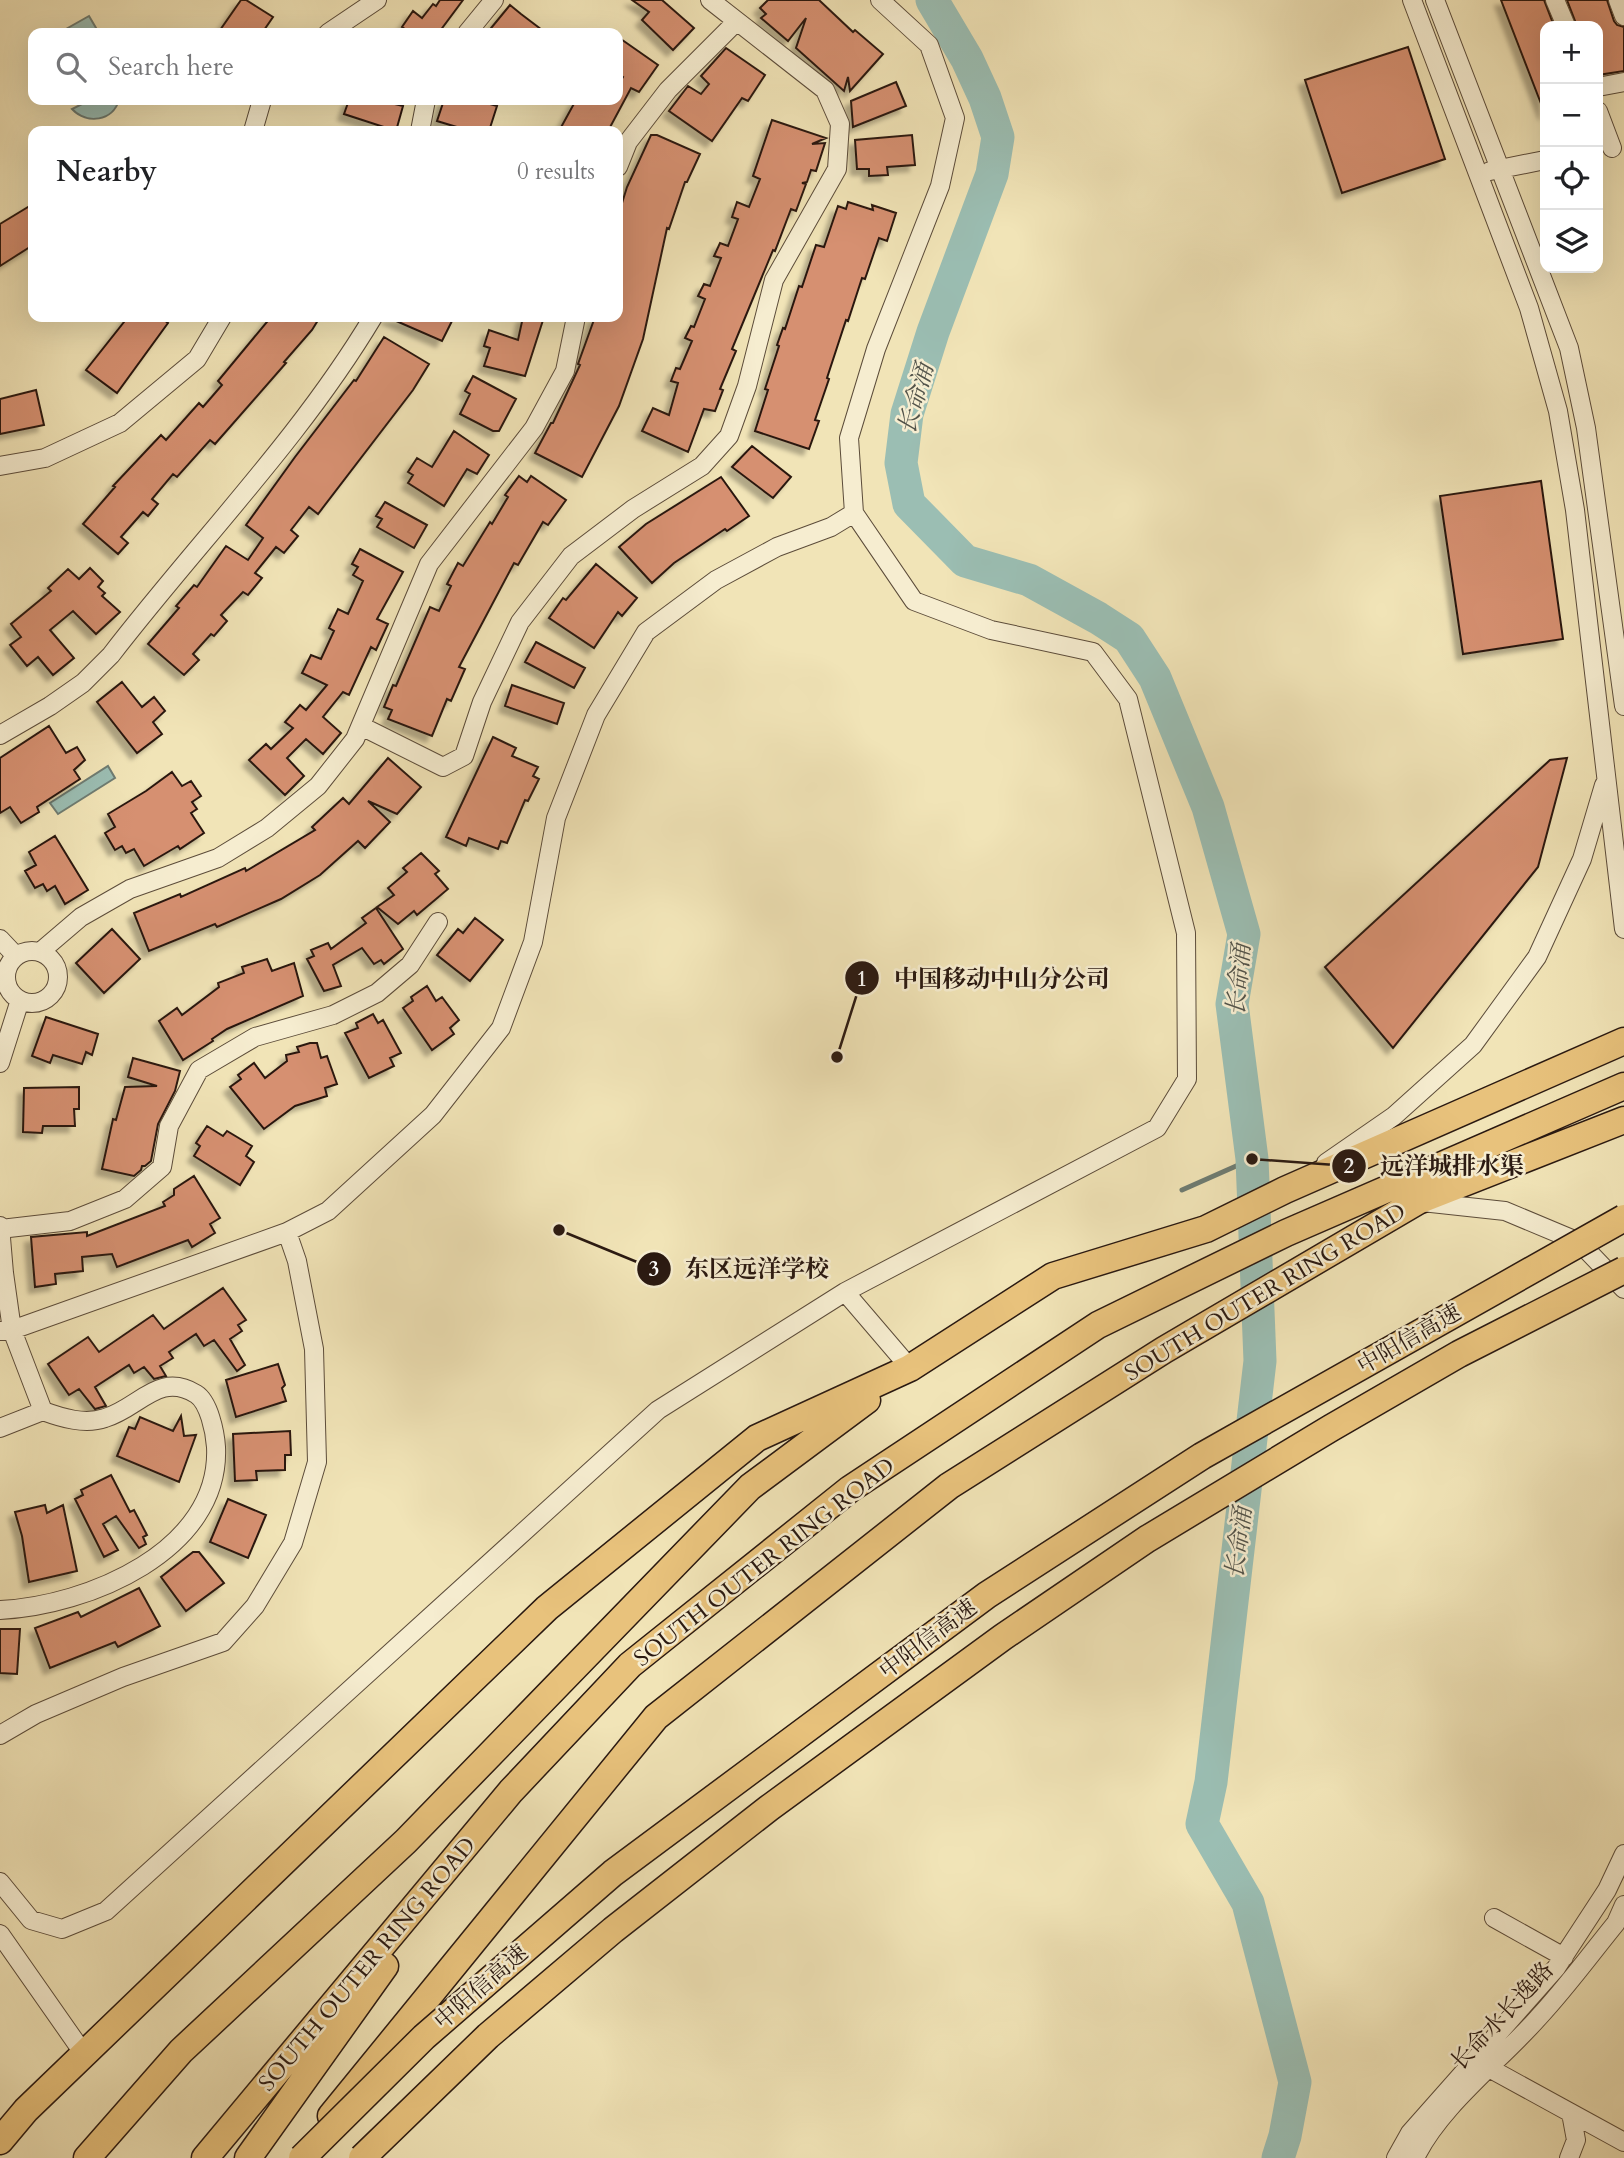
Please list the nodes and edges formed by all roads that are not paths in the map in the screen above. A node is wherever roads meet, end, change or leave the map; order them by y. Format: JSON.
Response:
{"nodes":[{"id":1,"x":377,"y":0,"type":"edge"},
{"id":2,"x":494,"y":0,"type":"edge"},
{"id":3,"x":710,"y":0,"type":"edge"},
{"id":4,"x":880,"y":0,"type":"edge"},
{"id":5,"x":1412,"y":0,"type":"edge"},
{"id":6,"x":1435,"y":0,"type":"edge"},
{"id":7,"x":1556,"y":0,"type":"edge"},
{"id":8,"x":1618,"y":0,"type":"edge"},
{"id":9,"x":1624,"y":16,"type":"edge"},
{"id":10,"x":737,"y":21,"type":"junction"},
{"id":11,"x":1564,"y":21,"type":"edge"},
{"id":12,"x":335,"y":28,"type":"edge"},
{"id":13,"x":471,"y":28,"type":"edge"},
{"id":14,"x":1624,"y":82,"type":"edge"},
{"id":15,"x":1603,"y":87,"type":"edge"},
{"id":16,"x":261,"y":105,"type":"edge"},
{"id":17,"x":425,"y":105,"type":"edge"},
{"id":18,"x":1603,"y":125,"type":"edge"},
{"id":19,"x":254,"y":126,"type":"edge"},
{"id":20,"x":421,"y":126,"type":"edge"},
{"id":21,"x":1611,"y":148,"type":"edge"},
{"id":22,"x":623,"y":154,"type":"edge"},
{"id":23,"x":1540,"y":161,"type":"edge"},
{"id":24,"x":1501,"y":168,"type":"junction"},
{"id":25,"x":1478,"y":174,"type":"junction"},
{"id":26,"x":219,"y":322,"type":"edge"},
{"id":27,"x":370,"y":322,"type":"edge"},
{"id":28,"x":575,"y":322,"type":"edge"},
{"id":29,"x":0,"y":466,"type":"edge"},
{"id":30,"x":854,"y":513,"type":"junction"},
{"id":31,"x":1616,"y":596,"type":"edge"},
{"id":32,"x":1623,"y":695,"type":"edge"},
{"id":33,"x":361,"y":726,"type":"junction"},
{"id":34,"x":0,"y":735,"type":"edge"},
{"id":35,"x":1605,"y":778,"type":"junction"},
{"id":36,"x":438,"y":922,"type":"dead end"},
{"id":37,"x":1624,"y":929,"type":"edge"},
{"id":38,"x":0,"y":939,"type":"edge"},
{"id":39,"x":40,"y":952,"type":"junction"},
{"id":40,"x":16,"y":956,"type":"junction"},
{"id":41,"x":20,"y":1000,"type":"junction"},
{"id":42,"x":1624,"y":1041,"type":"edge"},
{"id":43,"x":0,"y":1063,"type":"edge"},
{"id":44,"x":1624,"y":1086,"type":"edge"},
{"id":45,"x":1624,"y":1120,"type":"edge"},
{"id":46,"x":1285,"y":1190,"type":"junction"},
{"id":47,"x":1418,"y":1201,"type":"junction"},
{"id":48,"x":1624,"y":1218,"type":"edge"},
{"id":49,"x":0,"y":1227,"type":"edge"},
{"id":50,"x":287,"y":1232,"type":"junction"},
{"id":51,"x":1624,"y":1270,"type":"edge"},
{"id":52,"x":1624,"y":1289,"type":"edge"},
{"id":53,"x":845,"y":1292,"type":"junction"},
{"id":54,"x":6,"y":1330,"type":"edge"},
{"id":55,"x":910,"y":1368,"type":"junction"},
{"id":56,"x":43,"y":1411,"type":"junction"},
{"id":57,"x":0,"y":1428,"type":"edge"},
{"id":58,"x":0,"y":1610,"type":"edge"},
{"id":59,"x":0,"y":1734,"type":"edge"},
{"id":60,"x":511,"y":1791,"type":"junction"},
{"id":61,"x":1624,"y":1854,"type":"edge"},
{"id":62,"x":0,"y":1882,"type":"edge"},
{"id":63,"x":1624,"y":1905,"type":"edge"},
{"id":64,"x":1494,"y":1917,"type":"dead end"},
{"id":65,"x":0,"y":1934,"type":"edge"},
{"id":66,"x":0,"y":1948,"type":"edge"},
{"id":67,"x":1563,"y":1956,"type":"junction"},
{"id":68,"x":84,"y":2054,"type":"junction"},
{"id":69,"x":1489,"y":2068,"type":"junction"},
{"id":70,"x":1571,"y":2113,"type":"junction"},
{"id":71,"x":0,"y":2141,"type":"edge"},
{"id":72,"x":1624,"y":2143,"type":"edge"},
{"id":73,"x":87,"y":2158,"type":"edge"},
{"id":74,"x":205,"y":2158,"type":"edge"},
{"id":75,"x":248,"y":2158,"type":"edge"},
{"id":76,"x":297,"y":2158,"type":"edge"},
{"id":77,"x":302,"y":2158,"type":"edge"},
{"id":78,"x":362,"y":2158,"type":"edge"},
{"id":79,"x":1396,"y":2158,"type":"edge"},
{"id":80,"x":1415,"y":2158,"type":"edge"},
{"id":81,"x":1569,"y":2158,"type":"edge"}],
"edges":[{"from":1,"to":12,"type":"street"},
{"from":2,"to":13,"type":"street"},
{"from":3,"to":10,"type":"street"},
{"from":4,"to":30,"type":"street"},
{"from":5,"to":25,"type":"street"},
{"from":6,"to":24,"type":"street"},
{"from":7,"to":11,"type":"street"},
{"from":8,"to":9,"type":"street"},
{"from":10,"to":22,"type":"street"},
{"from":10,"to":33,"type":"street"},
{"from":14,"to":15,"type":"street"},
{"from":16,"to":19,"type":"street"},
{"from":17,"to":20,"type":"street"},
{"from":18,"to":21,"type":"street"},
{"from":23,"to":24,"type":"street"},
{"from":24,"to":25,"type":"street"},
{"from":24,"to":31,"type":"street"},
{"from":25,"to":35,"type":"street"},
{"from":26,"to":29,"type":"street"},
{"from":27,"to":34,"type":"street"},
{"from":28,"to":33,"type":"street"},
{"from":30,"to":50,"type":"street"},
{"from":30,"to":53,"type":"street"},
{"from":31,"to":32,"type":"street"},
{"from":33,"to":39,"type":"street"},
{"from":35,"to":37,"type":"street"},
{"from":35,"to":46,"type":"street"},
{"from":36,"to":49,"type":"street"},
{"from":38,"to":40,"type":"street"},
{"from":39,"to":40,"type":"street"},
{"from":39,"to":41,"type":"street"},
{"from":40,"to":41,"type":"street"},
{"from":41,"to":43,"type":"street"},
{"from":42,"to":46,"type":"highway"},
{"from":44,"to":60,"type":"highway","name":"SOUTH OUTER RING ROAD"},
{"from":45,"to":47,"type":"highway","name":"SOUTH OUTER RING ROAD"},
{"from":46,"to":55,"type":"highway"},
{"from":47,"to":52,"type":"street"},
{"from":47,"to":76,"type":"highway","name":"SOUTH OUTER RING ROAD"},
{"from":48,"to":77,"type":"highway","name":"中阳信高速","bridge":true},
{"from":49,"to":54,"type":"street"},
{"from":50,"to":54,"type":"street"},
{"from":50,"to":59,"type":"street"},
{"from":51,"to":78,"type":"highway","name":"中阳信高速","bridge":true},
{"from":53,"to":55,"type":"street"},
{"from":53,"to":62,"type":"street"},
{"from":54,"to":56,"type":"street"},
{"from":55,"to":68,"type":"highway"},
{"from":55,"to":73,"type":"highway"},
{"from":56,"to":57,"type":"street"},
{"from":56,"to":58,"type":"street"},
{"from":60,"to":74,"type":"highway","name":"SOUTH OUTER RING ROAD"},
{"from":60,"to":75,"type":"highway"},
{"from":61,"to":67,"type":"street"},
{"from":63,"to":69,"type":"street","name":"长命水长逸路"},
{"from":64,"to":67,"type":"street"},
{"from":65,"to":68,"type":"street"},
{"from":66,"to":68,"type":"street"},
{"from":67,"to":79,"type":"street"},
{"from":68,"to":71,"type":"highway"},
{"from":69,"to":70,"type":"street"},
{"from":69,"to":80,"type":"street","name":"长命水长逸路"},
{"from":70,"to":72,"type":"street"},
{"from":70,"to":81,"type":"street"}]}
